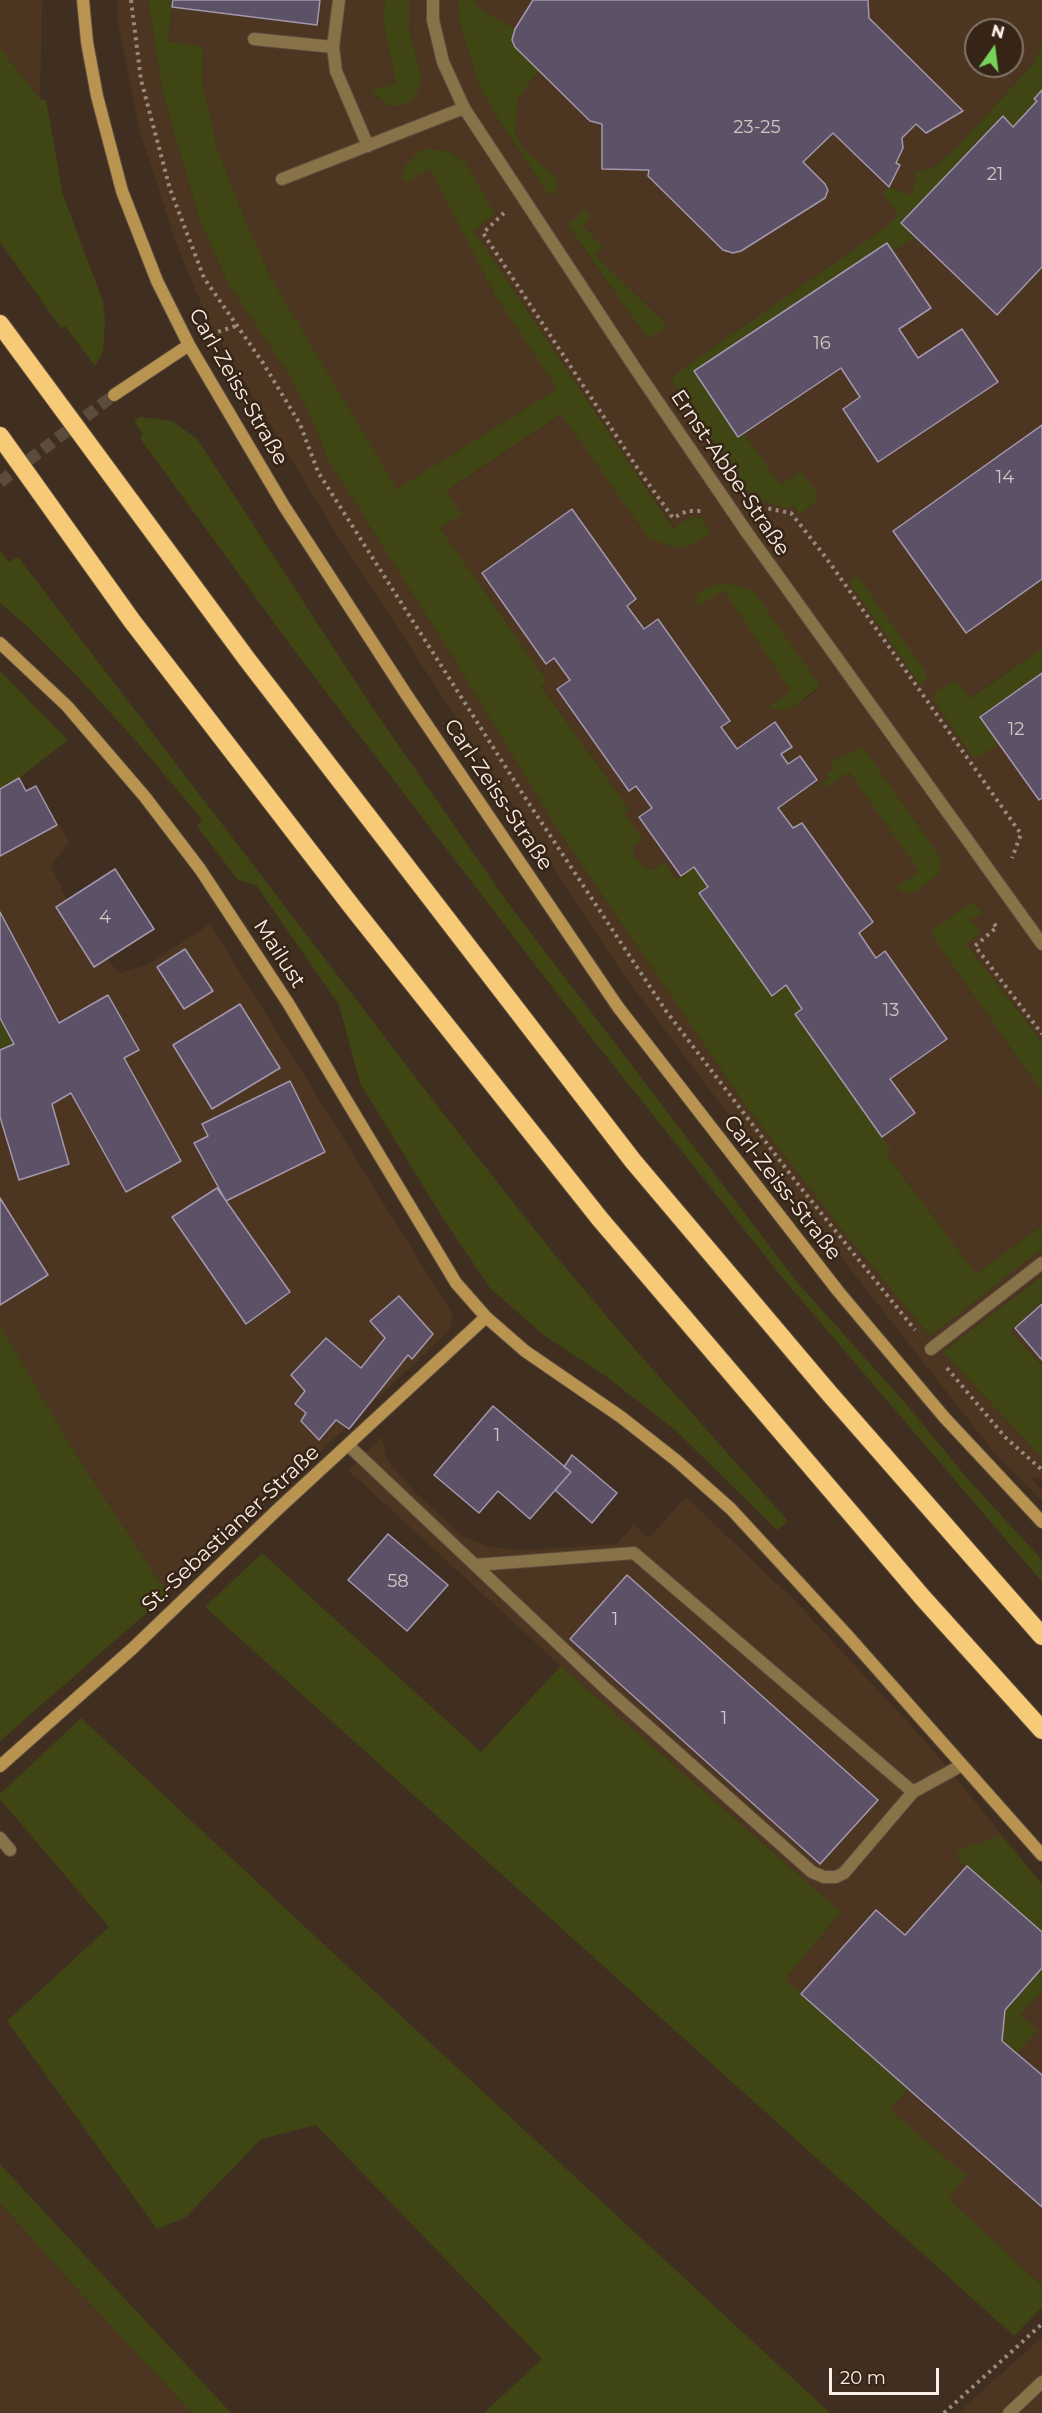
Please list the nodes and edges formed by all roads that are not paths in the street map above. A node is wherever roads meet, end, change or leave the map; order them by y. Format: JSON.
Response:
{"nodes":[{"id":1,"x":83,"y":0,"type":"edge"},
{"id":2,"x":339,"y":0,"type":"edge"},
{"id":3,"x":434,"y":0,"type":"edge"},
{"id":4,"x":254,"y":39,"type":"dead end"},
{"id":5,"x":333,"y":47,"type":"junction"},
{"id":6,"x":464,"y":108,"type":"junction"},
{"id":7,"x":368,"y":146,"type":"junction"},
{"id":8,"x":282,"y":179,"type":"dead end"},
{"id":9,"x":0,"y":324,"type":"edge"},
{"id":10,"x":189,"y":345,"type":"junction"},
{"id":11,"x":114,"y":394,"type":"tunnel mouth"},
{"id":12,"x":0,"y":436,"type":"edge"},
{"id":13,"x":0,"y":643,"type":"edge"},
{"id":14,"x":1042,"y":944,"type":"edge"},
{"id":15,"x":1042,"y":1263,"type":"edge"},
{"id":16,"x":486,"y":1317,"type":"junction"},
{"id":17,"x":931,"y":1349,"type":"road end"},
{"id":18,"x":348,"y":1445,"type":"junction"},
{"id":19,"x":1042,"y":1522,"type":"edge"},
{"id":20,"x":475,"y":1565,"type":"junction"},
{"id":21,"x":1042,"y":1636,"type":"edge"},
{"id":22,"x":1042,"y":1730,"type":"edge"},
{"id":23,"x":962,"y":1765,"type":"junction"},
{"id":24,"x":0,"y":1766,"type":"edge"},
{"id":25,"x":913,"y":1792,"type":"junction"},
{"id":26,"x":0,"y":1838,"type":"edge"},
{"id":27,"x":10,"y":1850,"type":"dead end"},
{"id":28,"x":1042,"y":1855,"type":"edge"},
{"id":29,"x":1042,"y":2382,"type":"edge"},
{"id":30,"x":1009,"y":2413,"type":"edge"}],
"edges":[{"from":1,"to":10,"type":"street","name":"Carl-Zeiss-Straße"},
{"from":2,"to":5,"type":"street"},
{"from":3,"to":6,"type":"street","name":"Ernst-Abbe-Straße"},
{"from":4,"to":5,"type":"street"},
{"from":5,"to":7,"type":"street"},
{"from":6,"to":7,"type":"street"},
{"from":6,"to":14,"type":"street","name":"Ernst-Abbe-Straße"},
{"from":7,"to":8,"type":"street"},
{"from":9,"to":21,"type":"highway"},
{"from":10,"to":11,"type":"street"},
{"from":10,"to":19,"type":"street","name":"Carl-Zeiss-Straße"},
{"from":12,"to":22,"type":"highway"},
{"from":13,"to":16,"type":"street","name":"Mailust"},
{"from":15,"to":17,"type":"street"},
{"from":16,"to":18,"type":"street","name":"St.-Sebastianer-Straße"},
{"from":16,"to":23,"type":"street","name":"Mailust"},
{"from":18,"to":20,"type":"street"},
{"from":18,"to":24,"type":"street","name":"St.-Sebastianer-Straße"},
{"from":20,"to":25,"type":"street"},
{"from":20,"to":25,"type":"street"},
{"from":23,"to":25,"type":"street"},
{"from":23,"to":28,"type":"street","name":"Mailust"},
{"from":26,"to":27,"type":"street"},
{"from":29,"to":30,"type":"street"}]}
